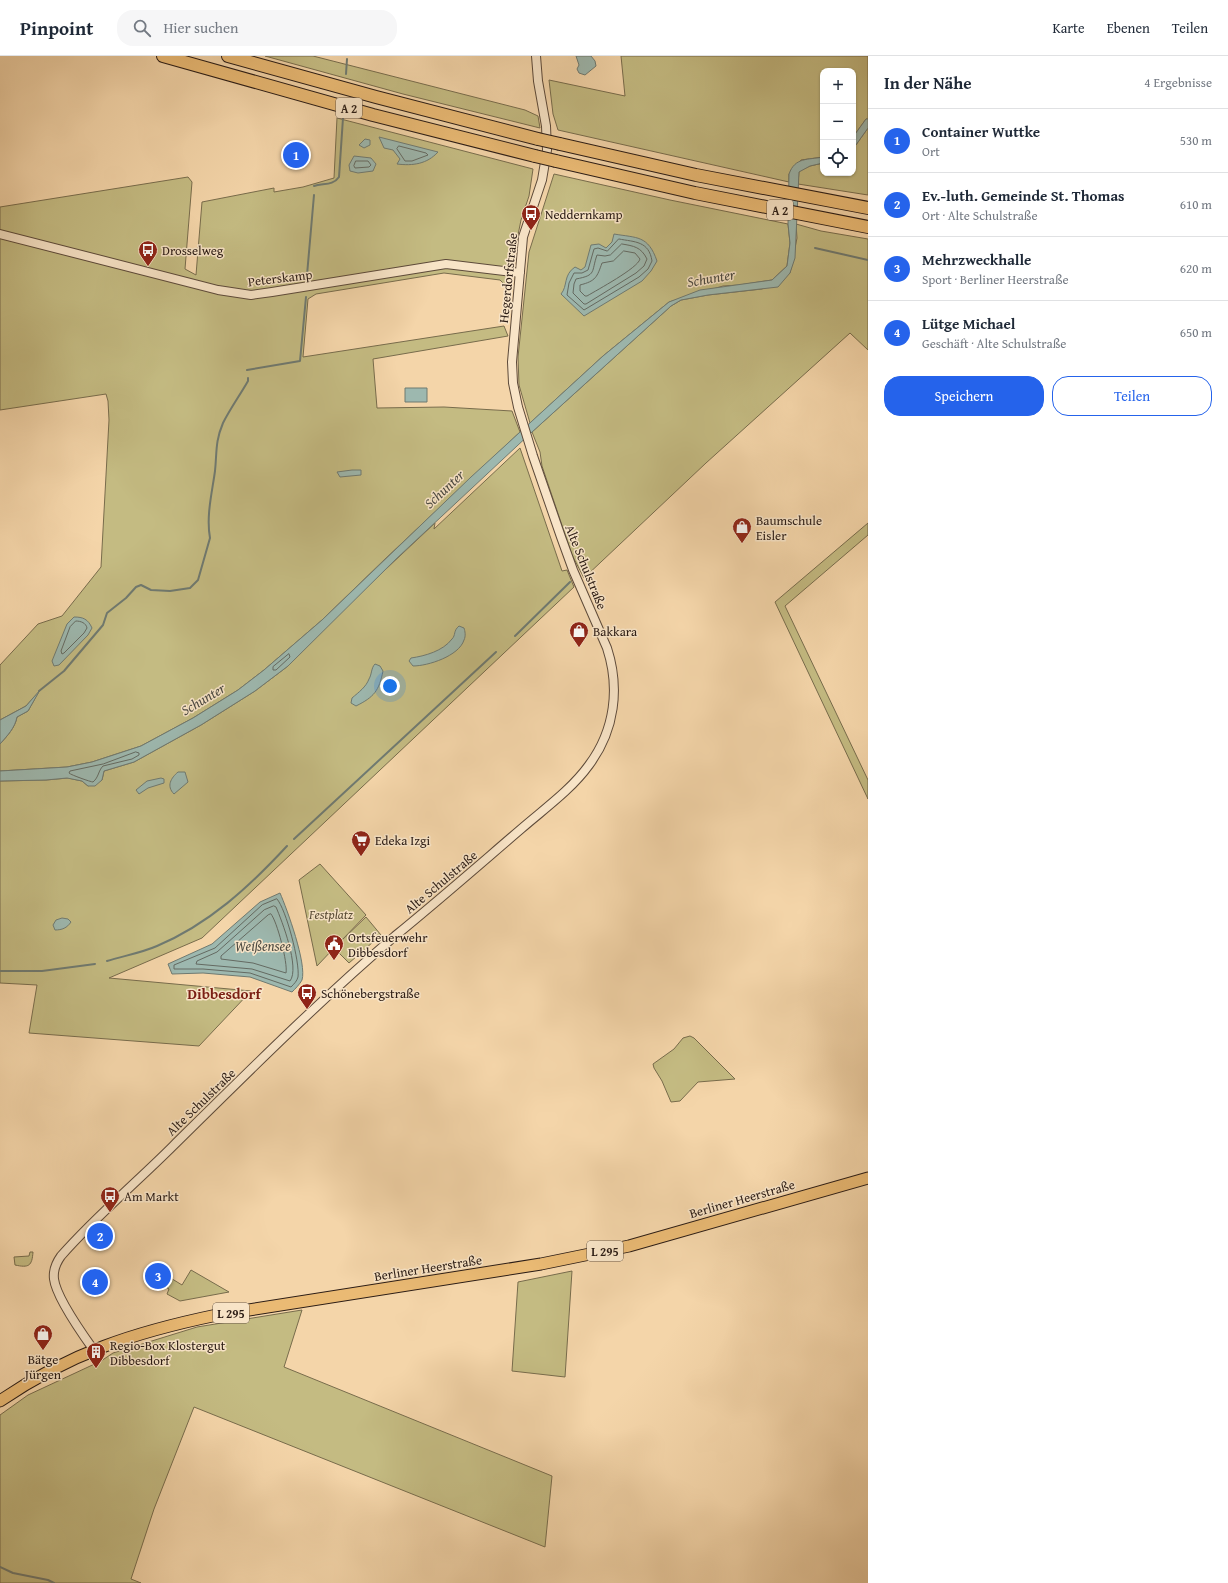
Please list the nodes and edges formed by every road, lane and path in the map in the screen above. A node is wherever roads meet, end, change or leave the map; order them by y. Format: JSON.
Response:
{"nodes":[{"id":1,"x":163,"y":56,"type":"edge"},
{"id":2,"x":228,"y":56,"type":"edge"},
{"id":3,"x":536,"y":56,"type":"edge"},
{"id":4,"x":868,"y":208,"type":"edge"},
{"id":5,"x":867,"y":226,"type":"edge"},
{"id":6,"x":0,"y":234,"type":"edge"},
{"id":7,"x":520,"y":273,"type":"junction"},
{"id":8,"x":534,"y":456,"type":"joint"},
{"id":9,"x":868,"y":1178,"type":"edge"},
{"id":10,"x":93,"y":1350,"type":"junction"},
{"id":11,"x":0,"y":1401,"type":"edge"}],
"edges":[{"from":1,"to":5,"type":"highway","number":"A 2","bridge":true},
{"from":2,"to":4,"type":"highway","number":"A 2","bridge":true},
{"from":3,"to":7,"type":"street","name":"Hegerdorfstraße"},
{"from":6,"to":7,"type":"street","name":"Peterskamp"},
{"from":7,"to":8,"type":"street","name":"Hegerdorfstraße"},
{"from":8,"to":10,"type":"street","name":"Alte Schulstraße"},
{"from":9,"to":10,"type":"main road","name":"Berliner Heerstraße","number":"L 295"},
{"from":10,"to":11,"type":"main road","name":"Berliner Heerstraße","number":"L 295"}]}
